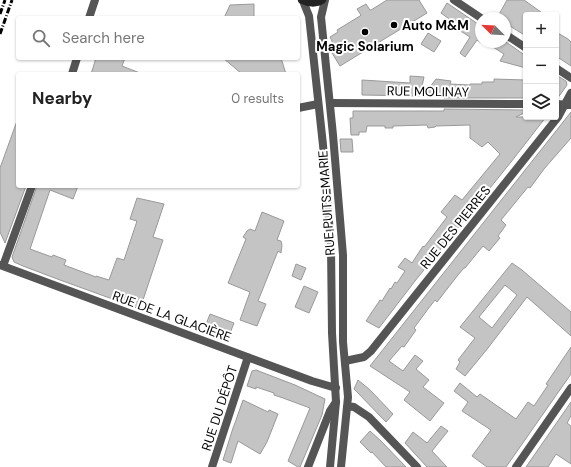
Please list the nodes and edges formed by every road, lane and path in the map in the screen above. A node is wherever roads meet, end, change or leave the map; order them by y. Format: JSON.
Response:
{"nodes":[{"id":1,"x":95,"y":0,"type":"edge"},
{"id":2,"x":302,"y":0,"type":"edge"},
{"id":3,"x":322,"y":0,"type":"edge"},
{"id":4,"x":325,"y":0,"type":"edge"},
{"id":5,"x":454,"y":0,"type":"edge"},
{"id":6,"x":475,"y":14,"type":"edge"},
{"id":7,"x":90,"y":16,"type":"edge"},
{"id":8,"x":511,"y":38,"type":"edge"},
{"id":9,"x":523,"y":46,"type":"edge"},
{"id":10,"x":76,"y":60,"type":"edge"},
{"id":11,"x":559,"y":70,"type":"edge"},
{"id":12,"x":73,"y":72,"type":"edge"},
{"id":13,"x":571,"y":78,"type":"edge"},
{"id":14,"x":571,"y":93,"type":"edge"},
{"id":15,"x":330,"y":103,"type":"junction"},
{"id":16,"x":318,"y":104,"type":"junction"},
{"id":17,"x":523,"y":104,"type":"edge"},
{"id":18,"x":568,"y":104,"type":"edge"},
{"id":19,"x":300,"y":108,"type":"edge"},
{"id":20,"x":31,"y":188,"type":"edge"},
{"id":21,"x":1,"y":266,"type":"edge"},
{"id":22,"x":248,"y":357,"type":"junction"},
{"id":23,"x":345,"y":361,"type":"junction"},
{"id":24,"x":336,"y":388,"type":"junction"},
{"id":25,"x":571,"y":388,"type":"edge"},
{"id":26,"x":336,"y":402,"type":"junction"},
{"id":27,"x":347,"y":406,"type":"junction"},
{"id":28,"x":212,"y":467,"type":"edge"},
{"id":29,"x":308,"y":467,"type":"edge"},
{"id":30,"x":330,"y":467,"type":"edge"},
{"id":31,"x":341,"y":467,"type":"edge"},
{"id":32,"x":417,"y":467,"type":"edge"},
{"id":33,"x":516,"y":467,"type":"edge"}],
"edges":[{"from":1,"to":7,"type":"street"},
{"from":2,"to":3,"type":"main road"},
{"from":2,"to":16,"type":"street","name":"RUE PUITS-MARIE"},
{"from":4,"to":15,"type":"street","name":"RUE PUITS-MARIE"},
{"from":5,"to":6,"type":"street"},
{"from":8,"to":9,"type":"street"},
{"from":10,"to":12,"type":"street"},
{"from":11,"to":13,"type":"street"},
{"from":14,"to":18,"type":"street","name":"RUE DES PIERRES"},
{"from":15,"to":17,"type":"street","name":"RUE MOLINAY"},
{"from":15,"to":23,"type":"street","name":"RUE PUITS-MARIE"},
{"from":16,"to":19,"type":"street"},
{"from":16,"to":24,"type":"street","name":"RUE PUITS-MARIE"},
{"from":18,"to":23,"type":"street","name":"RUE DES PIERRES"},
{"from":20,"to":21,"type":"street"},
{"from":21,"to":22,"type":"street","name":"RUE DE LA GLACIÈRE"},
{"from":22,"to":24,"type":"street","name":"RUE DE LA GLACIÈRE"},
{"from":22,"to":28,"type":"street","name":"RUE DU DÉPÔT"},
{"from":23,"to":27,"type":"street","name":"RUE PUITS-MARIE"},
{"from":24,"to":26,"type":"street","name":"RUE PUITS-MARIE"},
{"from":25,"to":33,"type":"street"},
{"from":26,"to":29,"type":"street"},
{"from":26,"to":30,"type":"street","name":"RUE PUITS-MARIE"},
{"from":27,"to":31,"type":"street","name":"RUE PUITS-MARIE"},
{"from":27,"to":32,"type":"street"}]}
